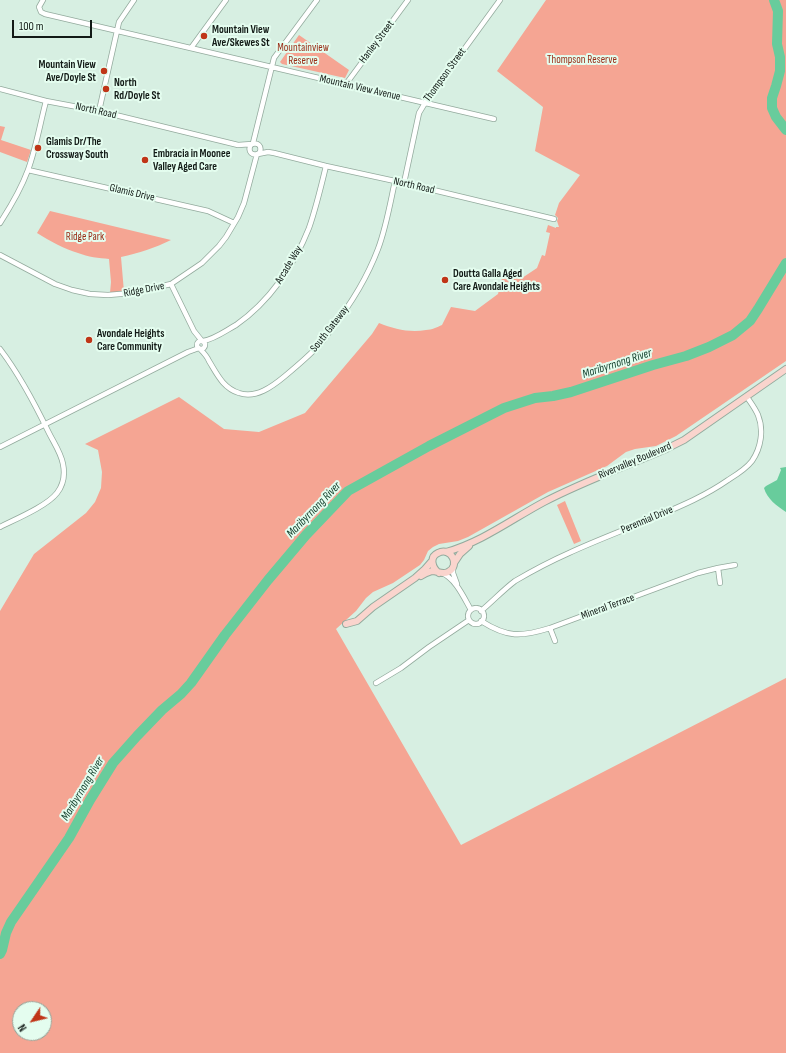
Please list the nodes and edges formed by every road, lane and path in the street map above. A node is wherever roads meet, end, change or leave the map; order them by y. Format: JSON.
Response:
{"nodes":[{"id":1,"x":43,"y":0,"type":"edge"},
{"id":2,"x":134,"y":0,"type":"edge"},
{"id":3,"x":226,"y":0,"type":"edge"},
{"id":4,"x":317,"y":0,"type":"edge"},
{"id":5,"x":408,"y":0,"type":"edge"},
{"id":6,"x":500,"y":0,"type":"edge"},
{"id":7,"x":117,"y":31,"type":"junction"},
{"id":8,"x":191,"y":48,"type":"junction"},
{"id":9,"x":272,"y":66,"type":"junction"},
{"id":10,"x":346,"y":84,"type":"junction"},
{"id":11,"x":0,"y":89,"type":"edge"},
{"id":12,"x":46,"y":101,"type":"junction"},
{"id":13,"x":425,"y":103,"type":"junction"},
{"id":14,"x":99,"y":111,"type":"junction"},
{"id":15,"x":494,"y":119,"type":"dead end"},
{"id":16,"x":257,"y":130,"type":"junction"},
{"id":17,"x":253,"y":144,"type":"junction"},
{"id":18,"x":238,"y":145,"type":"junction"},
{"id":19,"x":260,"y":146,"type":"junction"},
{"id":20,"x":254,"y":153,"type":"junction"},
{"id":21,"x":274,"y":153,"type":"junction"},
{"id":22,"x":326,"y":166,"type":"junction"},
{"id":23,"x":28,"y":170,"type":"junction"},
{"id":24,"x":395,"y":182,"type":"junction"},
{"id":25,"x":404,"y":183,"type":"junction"},
{"id":26,"x":554,"y":219,"type":"dead end"},
{"id":27,"x":0,"y":223,"type":"edge"},
{"id":28,"x":234,"y":223,"type":"junction"},
{"id":29,"x":0,"y":255,"type":"edge"},
{"id":30,"x":171,"y":284,"type":"junction"},
{"id":31,"x":201,"y":344,"type":"junction"},
{"id":32,"x":0,"y":349,"type":"edge"},
{"id":33,"x":786,"y":369,"type":"edge"},
{"id":34,"x":747,"y":397,"type":"junction"},
{"id":35,"x":45,"y":424,"type":"junction"},
{"id":36,"x":0,"y":447,"type":"edge"},
{"id":37,"x":0,"y":527,"type":"edge"},
{"id":38,"x":477,"y":540,"type":"junction"},
{"id":39,"x":446,"y":552,"type":"junction"},
{"id":40,"x":432,"y":561,"type":"junction"},
{"id":41,"x":454,"y":565,"type":"junction"},
{"id":42,"x":735,"y":565,"type":"dead end"},
{"id":43,"x":718,"y":568,"type":"junction"},
{"id":44,"x":441,"y":573,"type":"junction"},
{"id":45,"x":415,"y":578,"type":"junction"},
{"id":46,"x":720,"y":582,"type":"dead end"},
{"id":47,"x":460,"y":591,"type":"junction"},
{"id":48,"x":471,"y":610,"type":"junction"},
{"id":49,"x":481,"y":611,"type":"junction"},
{"id":50,"x":469,"y":620,"type":"junction"},
{"id":51,"x":481,"y":622,"type":"junction"},
{"id":52,"x":346,"y":624,"type":"dead end"},
{"id":53,"x":550,"y":628,"type":"junction"},
{"id":54,"x":555,"y":642,"type":"dead end"},
{"id":55,"x":376,"y":682,"type":"dead end"}],
"edges":[{"from":1,"to":7,"type":"street","name":"Mountain View Avenue"},
{"from":2,"to":7,"type":"street"},
{"from":3,"to":8,"type":"street"},
{"from":4,"to":9,"type":"street"},
{"from":5,"to":10,"type":"street","name":"Hanley Street"},
{"from":6,"to":13,"type":"street","name":"Thompson Street"},
{"from":7,"to":8,"type":"street","name":"Mountain View Avenue"},
{"from":7,"to":14,"type":"street"},
{"from":8,"to":9,"type":"street","name":"Mountain View Avenue"},
{"from":9,"to":10,"type":"street","name":"Mountain View Avenue"},
{"from":9,"to":16,"type":"street"},
{"from":10,"to":13,"type":"street","name":"Mountain View Avenue"},
{"from":11,"to":12,"type":"street","name":"North Road"},
{"from":12,"to":14,"type":"street","name":"North Road"},
{"from":12,"to":23,"type":"street"},
{"from":13,"to":15,"type":"street","name":"Mountain View Avenue"},
{"from":13,"to":25,"type":"street","name":"Thompson Street"},
{"from":14,"to":18,"type":"street","name":"North Road"},
{"from":16,"to":17,"type":"street"},
{"from":16,"to":19,"type":"street"},
{"from":17,"to":18,"type":"street","name":"North Road"},
{"from":17,"to":19,"type":"street","name":"North Road"},
{"from":17,"to":20,"type":"street"},
{"from":18,"to":20,"type":"street","name":"North Road"},
{"from":19,"to":20,"type":"street"},
{"from":19,"to":21,"type":"street","name":"North Road"},
{"from":20,"to":21,"type":"street","name":"North Road"},
{"from":20,"to":28,"type":"street","name":"Ridge Drive"},
{"from":21,"to":22,"type":"street","name":"North Road"},
{"from":22,"to":24,"type":"street","name":"North Road"},
{"from":22,"to":31,"type":"street","name":"Arcade Way"},
{"from":23,"to":27,"type":"street"},
{"from":23,"to":28,"type":"street","name":"Glamis Drive"},
{"from":24,"to":25,"type":"street","name":"North Road"},
{"from":24,"to":31,"type":"street","name":"South Gateway"},
{"from":25,"to":26,"type":"street","name":"North Road"},
{"from":28,"to":30,"type":"street","name":"Ridge Drive"},
{"from":29,"to":30,"type":"street","name":"Ridge Drive"},
{"from":30,"to":31,"type":"street","name":"South Gateway"},
{"from":31,"to":35,"type":"street","name":"Arcade Way"},
{"from":32,"to":35,"type":"street"},
{"from":33,"to":34,"type":"street","name":"Rivervalley Boulevard"},
{"from":34,"to":38,"type":"street","name":"Rivervalley Boulevard"},
{"from":34,"to":49,"type":"street","name":"Perennial Drive"},
{"from":35,"to":36,"type":"street","name":"Arcade Way"},
{"from":35,"to":37,"type":"street"},
{"from":38,"to":39,"type":"street","name":"Rivervalley Boulevard"},
{"from":38,"to":41,"type":"street","name":"Rivervalley Boulevard"},
{"from":39,"to":40,"type":"street"},
{"from":39,"to":41,"type":"street"},
{"from":40,"to":44,"type":"street"},
{"from":40,"to":45,"type":"street"},
{"from":41,"to":44,"type":"street"},
{"from":41,"to":47,"type":"street"},
{"from":42,"to":43,"type":"street","name":"Mineral Terrace"},
{"from":43,"to":46,"type":"street"},
{"from":43,"to":53,"type":"street","name":"Mineral Terrace"},
{"from":44,"to":45,"type":"street"},
{"from":44,"to":47,"type":"street"},
{"from":45,"to":52,"type":"street"},
{"from":47,"to":48,"type":"street"},
{"from":48,"to":49,"type":"street"},
{"from":48,"to":50,"type":"street"},
{"from":49,"to":51,"type":"street"},
{"from":50,"to":51,"type":"street"},
{"from":50,"to":55,"type":"street"},
{"from":51,"to":53,"type":"street","name":"Mineral Terrace"},
{"from":53,"to":54,"type":"street"}]}
